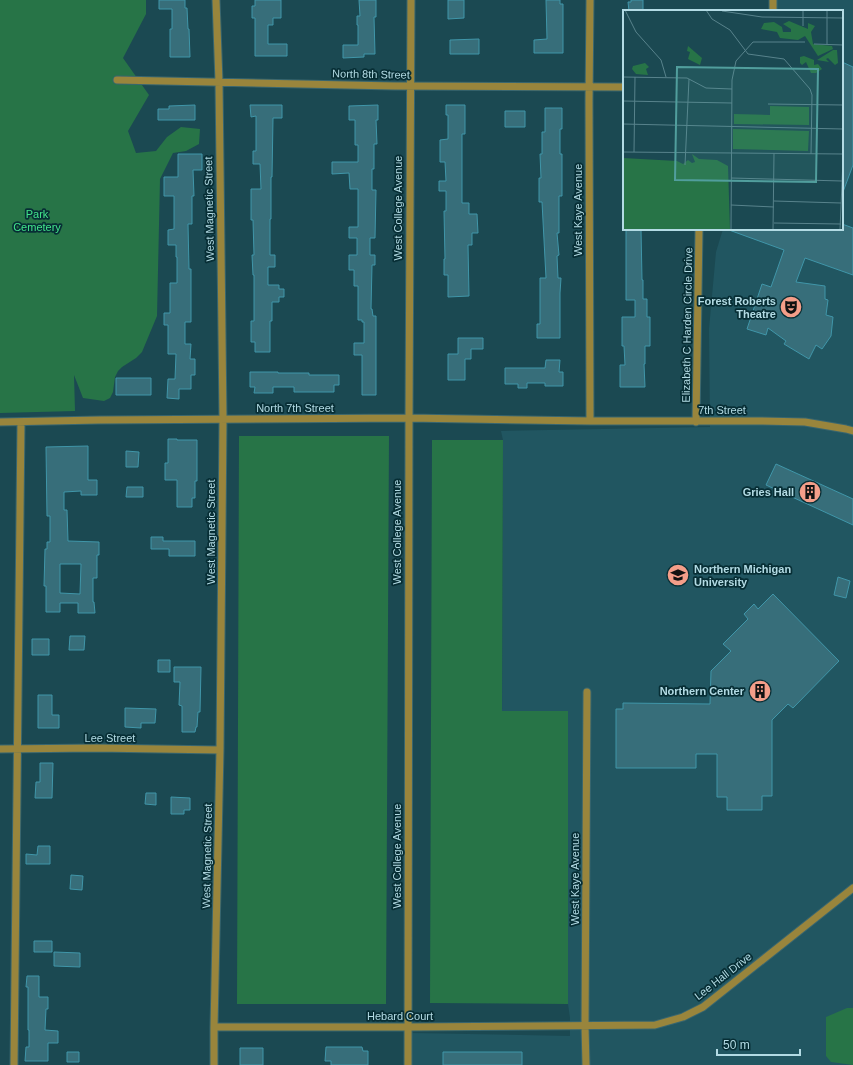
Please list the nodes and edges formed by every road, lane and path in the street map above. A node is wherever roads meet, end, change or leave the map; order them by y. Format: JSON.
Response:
{"nodes":[{"id":1,"x":216,"y":0,"type":"edge"},
{"id":2,"x":411,"y":0,"type":"edge"},
{"id":3,"x":590,"y":0,"type":"edge"},
{"id":4,"x":772,"y":0,"type":"edge"},
{"id":5,"x":773,"y":10,"type":"edge"},
{"id":6,"x":117,"y":80,"type":"dead end"},
{"id":7,"x":219,"y":82,"type":"junction"},
{"id":8,"x":410,"y":86,"type":"junction"},
{"id":9,"x":589,"y":87,"type":"junction"},
{"id":10,"x":623,"y":87,"type":"edge"},
{"id":11,"x":699,"y":230,"type":"edge"},
{"id":12,"x":408,"y":418,"type":"junction"},
{"id":13,"x":223,"y":419,"type":"junction"},
{"id":14,"x":590,"y":421,"type":"junction"},
{"id":15,"x":0,"y":422,"type":"edge"},
{"id":16,"x":21,"y":422,"type":"junction"},
{"id":17,"x":696,"y":422,"type":"junction"},
{"id":18,"x":853,"y":431,"type":"edge"},
{"id":19,"x":587,"y":692,"type":"dead end"},
{"id":20,"x":17,"y":749,"type":"junction"},
{"id":21,"x":0,"y":750,"type":"edge"},
{"id":22,"x":220,"y":750,"type":"junction"},
{"id":23,"x":853,"y":888,"type":"edge"},
{"id":24,"x":585,"y":1026,"type":"junction"},
{"id":25,"x":214,"y":1027,"type":"junction"},
{"id":26,"x":408,"y":1027,"type":"junction"},
{"id":27,"x":14,"y":1065,"type":"edge"},
{"id":28,"x":214,"y":1065,"type":"edge"},
{"id":29,"x":408,"y":1065,"type":"edge"},
{"id":30,"x":586,"y":1065,"type":"edge"}],
"edges":[{"from":1,"to":7,"type":"street","name":"West Magnetic Street"},
{"from":2,"to":8,"type":"street","name":"West College Avenue"},
{"from":3,"to":9,"type":"street","name":"West Kaye Avenue"},
{"from":4,"to":5,"type":"street"},
{"from":6,"to":7,"type":"street","name":"North 8th Street"},
{"from":7,"to":8,"type":"street","name":"North 8th Street"},
{"from":7,"to":13,"type":"street","name":"West Magnetic Street"},
{"from":8,"to":9,"type":"street","name":"North 8th Street"},
{"from":8,"to":12,"type":"street","name":"West College Avenue"},
{"from":9,"to":10,"type":"street","name":"North 8th Street"},
{"from":9,"to":14,"type":"street","name":"West Kaye Avenue"},
{"from":11,"to":17,"type":"street","name":"Elizabeth C Harden Circle Drive"},
{"from":12,"to":13,"type":"street","name":"North 7th Street"},
{"from":12,"to":14,"type":"street","name":"North 7th Street"},
{"from":12,"to":26,"type":"street","name":"West College Avenue"},
{"from":13,"to":16,"type":"street","name":"North 7th Street"},
{"from":13,"to":22,"type":"street","name":"West Magnetic Street"},
{"from":14,"to":17,"type":"street","name":"7th Street"},
{"from":15,"to":16,"type":"street","name":"North 7th Street"},
{"from":16,"to":20,"type":"street"},
{"from":17,"to":18,"type":"street","name":"7th Street"},
{"from":19,"to":24,"type":"street","name":"West Kaye Avenue"},
{"from":20,"to":21,"type":"street","name":"Lee Street"},
{"from":20,"to":22,"type":"street","name":"Lee Street"},
{"from":20,"to":27,"type":"street"},
{"from":22,"to":25,"type":"street","name":"West Magnetic Street"},
{"from":23,"to":24,"type":"street","name":"Lee Hall Drive"},
{"from":24,"to":26,"type":"street","name":"Hebard Court"},
{"from":24,"to":30,"type":"street","name":"West Kaye Avenue"},
{"from":25,"to":26,"type":"street","name":"Hebard Court"},
{"from":25,"to":28,"type":"street","name":"West Magnetic Street"},
{"from":26,"to":29,"type":"street","name":"West College Avenue"}]}
